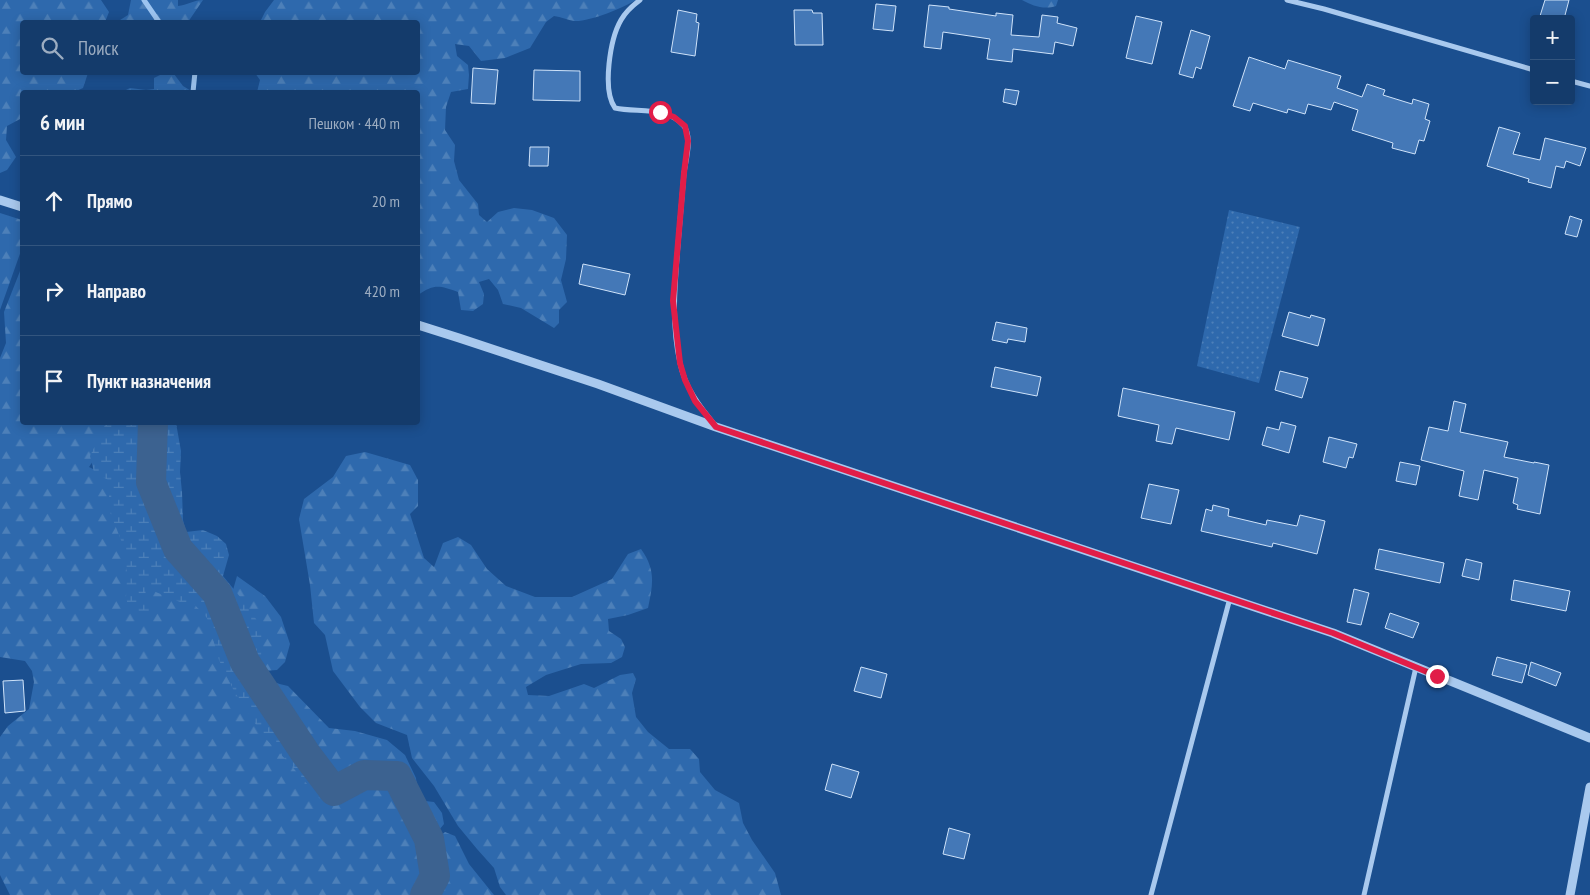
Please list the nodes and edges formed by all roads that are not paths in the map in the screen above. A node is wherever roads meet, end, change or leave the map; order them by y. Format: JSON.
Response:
{"nodes":[{"id":1,"x":640,"y":0,"type":"edge"},
{"id":2,"x":1287,"y":0,"type":"edge"},
{"id":3,"x":1530,"y":69,"type":"edge"},
{"id":4,"x":1575,"y":82,"type":"edge"},
{"id":5,"x":1590,"y":86,"type":"edge"},
{"id":6,"x":0,"y":200,"type":"edge"},
{"id":7,"x":20,"y":206,"type":"edge"},
{"id":8,"x":420,"y":326,"type":"edge"},
{"id":9,"x":716,"y":427,"type":"junction"},
{"id":10,"x":1230,"y":598,"type":"junction"},
{"id":11,"x":1416,"y":667,"type":"junction"},
{"id":12,"x":1590,"y":738,"type":"edge"},
{"id":13,"x":1590,"y":787,"type":"edge"},
{"id":14,"x":1151,"y":895,"type":"edge"},
{"id":15,"x":1364,"y":895,"type":"edge"},
{"id":16,"x":1570,"y":895,"type":"edge"}],
"edges":[{"from":1,"to":9,"type":"street"},
{"from":2,"to":3,"type":"street"},
{"from":4,"to":5,"type":"street"},
{"from":6,"to":7,"type":"street"},
{"from":8,"to":9,"type":"street"},
{"from":9,"to":10,"type":"street"},
{"from":10,"to":11,"type":"street"},
{"from":10,"to":14,"type":"street"},
{"from":11,"to":12,"type":"street"},
{"from":11,"to":15,"type":"street"},
{"from":13,"to":16,"type":"street"}]}
